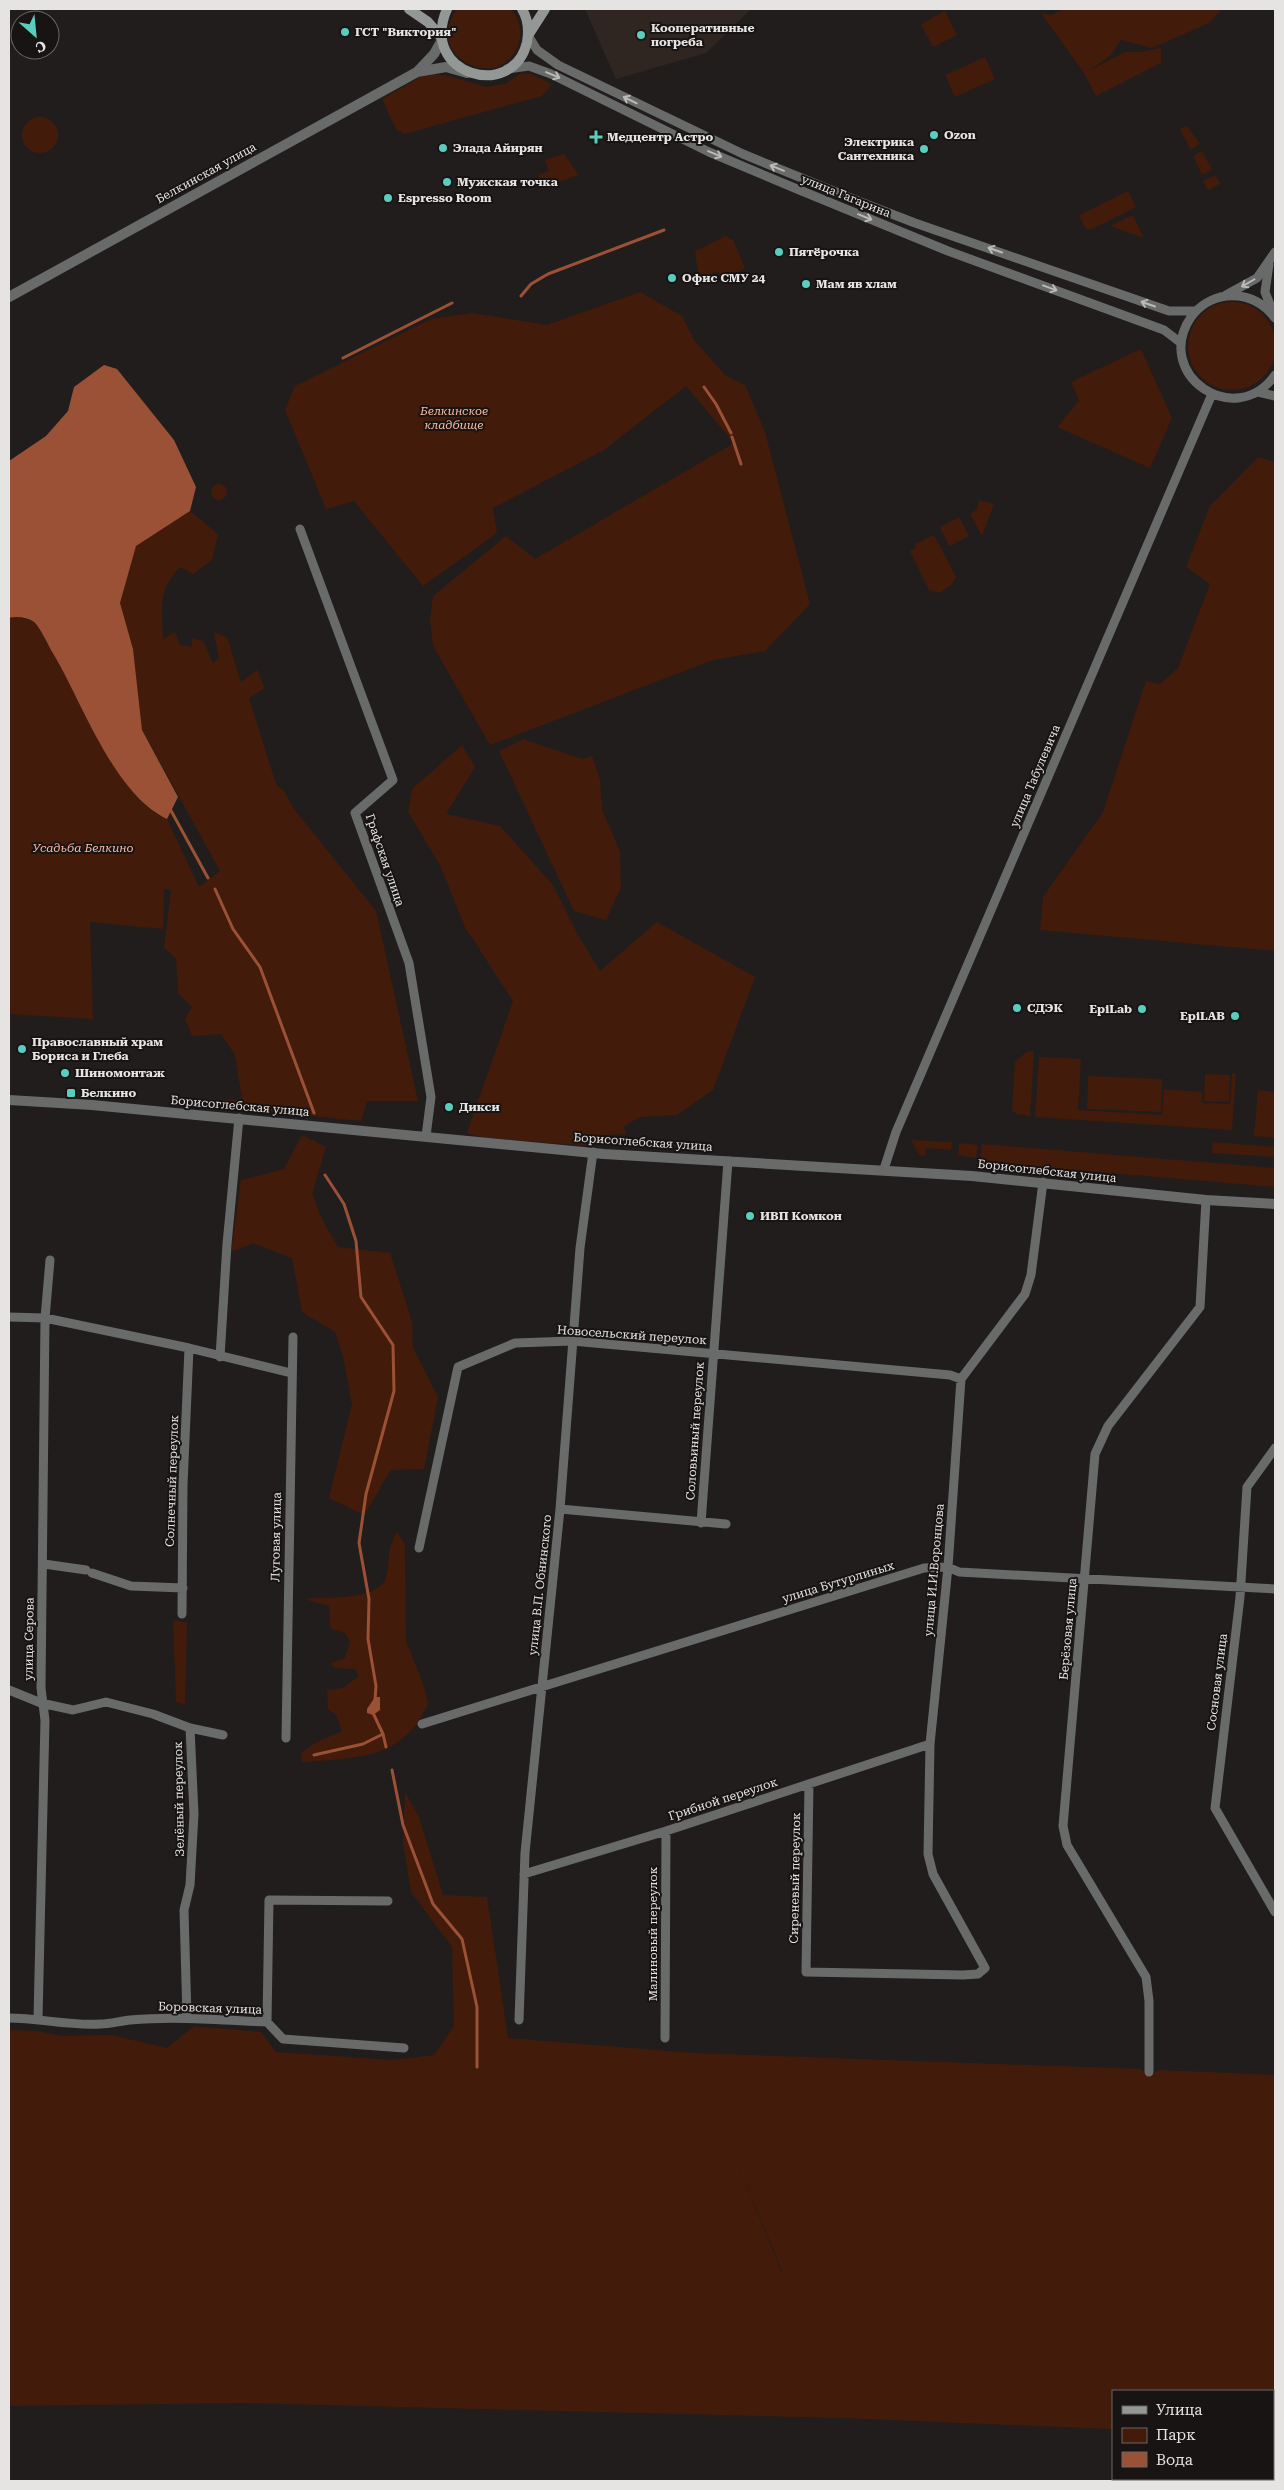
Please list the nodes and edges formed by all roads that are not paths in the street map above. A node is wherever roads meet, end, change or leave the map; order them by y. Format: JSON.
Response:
{"nodes":[{"id":1,"x":409,"y":9,"type":"edge"},
{"id":2,"x":447,"y":9,"type":"edge"},
{"id":3,"x":522,"y":9,"type":"edge"},
{"id":4,"x":545,"y":9,"type":"edge"},
{"id":5,"x":528,"y":35,"type":"junction"},
{"id":6,"x":441,"y":38,"type":"junction"},
{"id":7,"x":506,"y":70,"type":"junction"},
{"id":8,"x":417,"y":72,"type":"junction"},
{"id":9,"x":473,"y":74,"type":"junction"},
{"id":10,"x":1275,"y":252,"type":"edge"},
{"id":11,"x":1269,"y":263,"type":"junction"},
{"id":12,"x":1223,"y":296,"type":"junction"},
{"id":13,"x":9,"y":297,"type":"edge"},
{"id":14,"x":1196,"y":311,"type":"junction"},
{"id":15,"x":1275,"y":317,"type":"edge"},
{"id":16,"x":1181,"y":343,"type":"junction"},
{"id":17,"x":1275,"y":375,"type":"edge"},
{"id":18,"x":1258,"y":392,"type":"junction"},
{"id":19,"x":1212,"y":394,"type":"junction"},
{"id":20,"x":1275,"y":396,"type":"edge"},
{"id":21,"x":300,"y":529,"type":"dead end"},
{"id":22,"x":9,"y":1100,"type":"edge"},
{"id":23,"x":239,"y":1118,"type":"junction"},
{"id":24,"x":426,"y":1136,"type":"junction"},
{"id":25,"x":593,"y":1152,"type":"junction"},
{"id":26,"x":728,"y":1161,"type":"junction"},
{"id":27,"x":884,"y":1170,"type":"junction"},
{"id":28,"x":1043,"y":1182,"type":"junction"},
{"id":29,"x":1206,"y":1200,"type":"junction"},
{"id":30,"x":1275,"y":1204,"type":"edge"},
{"id":31,"x":50,"y":1260,"type":"dead end"},
{"id":32,"x":9,"y":1317,"type":"edge"},
{"id":33,"x":45,"y":1318,"type":"junction"},
{"id":34,"x":293,"y":1337,"type":"dead end"},
{"id":35,"x":572,"y":1340,"type":"junction"},
{"id":36,"x":189,"y":1348,"type":"junction"},
{"id":37,"x":714,"y":1354,"type":"junction"},
{"id":38,"x":220,"y":1357,"type":"junction"},
{"id":39,"x":291,"y":1373,"type":"junction"},
{"id":40,"x":961,"y":1379,"type":"junction"},
{"id":41,"x":1275,"y":1448,"type":"edge"},
{"id":42,"x":560,"y":1509,"type":"junction"},
{"id":43,"x":701,"y":1523,"type":"junction"},
{"id":44,"x":726,"y":1524,"type":"dead end"},
{"id":45,"x":419,"y":1548,"type":"dead end"},
{"id":46,"x":44,"y":1564,"type":"junction"},
{"id":47,"x":948,"y":1567,"type":"junction"},
{"id":48,"x":1084,"y":1579,"type":"junction"},
{"id":49,"x":1240,"y":1587,"type":"junction"},
{"id":50,"x":183,"y":1588,"type":"junction"},
{"id":51,"x":1275,"y":1589,"type":"edge"},
{"id":52,"x":182,"y":1614,"type":"dead end"},
{"id":53,"x":543,"y":1686,"type":"junction"},
{"id":54,"x":9,"y":1690,"type":"edge"},
{"id":55,"x":41,"y":1703,"type":"junction"},
{"id":56,"x":422,"y":1724,"type":"dead end"},
{"id":57,"x":190,"y":1728,"type":"junction"},
{"id":58,"x":223,"y":1735,"type":"dead end"},
{"id":59,"x":286,"y":1738,"type":"dead end"},
{"id":60,"x":930,"y":1744,"type":"junction"},
{"id":61,"x":809,"y":1784,"type":"junction"},
{"id":62,"x":666,"y":1830,"type":"junction"},
{"id":63,"x":524,"y":1874,"type":"junction"},
{"id":64,"x":388,"y":1901,"type":"dead end"},
{"id":65,"x":1275,"y":1912,"type":"edge"},
{"id":66,"x":806,"y":1972,"type":"joint"},
{"id":67,"x":9,"y":2018,"type":"edge"},
{"id":68,"x":38,"y":2018,"type":"junction"},
{"id":69,"x":187,"y":2018,"type":"junction"},
{"id":70,"x":519,"y":2020,"type":"dead end"},
{"id":71,"x":267,"y":2022,"type":"junction"},
{"id":72,"x":665,"y":2038,"type":"dead end"},
{"id":73,"x":404,"y":2048,"type":"dead end"},
{"id":74,"x":1149,"y":2072,"type":"dead end"}],
"edges":[{"from":1,"to":6,"type":"main road"},
{"from":2,"to":6,"type":"main road"},
{"from":3,"to":5,"type":"main road"},
{"from":4,"to":5,"type":"main road"},
{"from":5,"to":7,"type":"main road"},
{"from":14,"to":5,"type":"street","name":"улица Гагарина","one_way":true},
{"from":6,"to":8,"type":"street","name":"Белкинская улица"},
{"from":6,"to":9,"type":"main road"},
{"from":7,"to":9,"type":"main road"},
{"from":7,"to":16,"type":"street","name":"улица Гагарина","one_way":true},
{"from":8,"to":9,"type":"street","name":"Белкинская улица"},
{"from":8,"to":13,"type":"street","name":"Белкинская улица"},
{"from":10,"to":11,"type":"street"},
{"from":11,"to":12,"type":"street","one_way":true},
{"from":11,"to":15,"type":"street"},
{"from":12,"to":14,"type":"street"},
{"from":12,"to":15,"type":"street"},
{"from":14,"to":16,"type":"street"},
{"from":16,"to":19,"type":"street"},
{"from":17,"to":18,"type":"street"},
{"from":18,"to":19,"type":"street"},
{"from":18,"to":20,"type":"street"},
{"from":19,"to":27,"type":"street","name":"улица Табулевича"},
{"from":21,"to":24,"type":"street","name":"Графская улица"},
{"from":22,"to":23,"type":"street","name":"Борисоглебская улица"},
{"from":23,"to":24,"type":"street","name":"Борисоглебская улица"},
{"from":23,"to":38,"type":"street"},
{"from":24,"to":25,"type":"street","name":"Борисоглебская улица"},
{"from":25,"to":26,"type":"street","name":"Борисоглебская улица"},
{"from":25,"to":35,"type":"street","name":"улица В.П. Обнинского"},
{"from":26,"to":27,"type":"street","name":"Борисоглебская улица"},
{"from":26,"to":37,"type":"street","name":"Соловьиный переулок"},
{"from":27,"to":28,"type":"street","name":"Борисоглебская улица"},
{"from":28,"to":29,"type":"street","name":"Борисоглебская улица"},
{"from":28,"to":40,"type":"street"},
{"from":29,"to":30,"type":"street","name":"Борисоглебская улица"},
{"from":29,"to":48,"type":"street","name":"Берёзовая улица"},
{"from":31,"to":33,"type":"street","name":"улица Серова"},
{"from":32,"to":33,"type":"street"},
{"from":33,"to":36,"type":"street"},
{"from":33,"to":46,"type":"street","name":"улица Серова"},
{"from":34,"to":39,"type":"street","name":"Луговая улица"},
{"from":35,"to":37,"type":"street","name":"Новосельский переулок"},
{"from":35,"to":42,"type":"street","name":"улица В.П. Обнинского"},
{"from":35,"to":45,"type":"street","name":"Новосельский переулок"},
{"from":36,"to":38,"type":"street"},
{"from":36,"to":50,"type":"street","name":"Солнечный переулок"},
{"from":37,"to":40,"type":"street","name":"Новосельский переулок"},
{"from":37,"to":43,"type":"street","name":"Соловьиный переулок"},
{"from":38,"to":39,"type":"street"},
{"from":39,"to":59,"type":"street","name":"Луговая улица"},
{"from":40,"to":47,"type":"street","name":"улица И.И.Воронцова"},
{"from":41,"to":49,"type":"street","name":"Сосновая улица"},
{"from":42,"to":43,"type":"street"},
{"from":42,"to":53,"type":"street","name":"улица В.П. Обнинского"},
{"from":43,"to":44,"type":"street"},
{"from":46,"to":50,"type":"street"},
{"from":46,"to":55,"type":"street","name":"улица Серова"},
{"from":47,"to":48,"type":"street","name":"улица Бутурлиных"},
{"from":47,"to":53,"type":"street","name":"улица Бутурлиных"},
{"from":47,"to":60,"type":"street","name":"улица И.И.Воронцова"},
{"from":48,"to":49,"type":"street","name":"улица Бутурлиных"},
{"from":48,"to":74,"type":"street","name":"Берёзовая улица"},
{"from":49,"to":51,"type":"street","name":"улица Бутурлиных"},
{"from":49,"to":65,"type":"street","name":"Сосновая улица"},
{"from":50,"to":52,"type":"street","name":"Солнечный переулок"},
{"from":53,"to":56,"type":"street","name":"улица Бутурлиных"},
{"from":53,"to":63,"type":"street","name":"улица В.П. Обнинского"},
{"from":54,"to":55,"type":"street"},
{"from":55,"to":57,"type":"street"},
{"from":55,"to":68,"type":"street","name":"улица Серова"},
{"from":57,"to":58,"type":"street"},
{"from":57,"to":69,"type":"street","name":"Зелёный переулок"},
{"from":60,"to":61,"type":"street","name":"Грибной переулок"},
{"from":60,"to":66,"type":"street","name":"улица И.И.Воронцова"},
{"from":61,"to":62,"type":"street","name":"Грибной переулок"},
{"from":61,"to":66,"type":"street","name":"Сиреневый переулок"},
{"from":62,"to":63,"type":"street","name":"Грибной переулок"},
{"from":62,"to":72,"type":"street","name":"Малиновый переулок"},
{"from":63,"to":70,"type":"street","name":"улица В.П. Обнинского"},
{"from":64,"to":71,"type":"street"},
{"from":67,"to":68,"type":"street","name":"Боровская улица"},
{"from":68,"to":69,"type":"street","name":"Боровская улица"},
{"from":69,"to":71,"type":"street","name":"Боровская улица"},
{"from":71,"to":73,"type":"street","name":"Боровская улица"}]}
